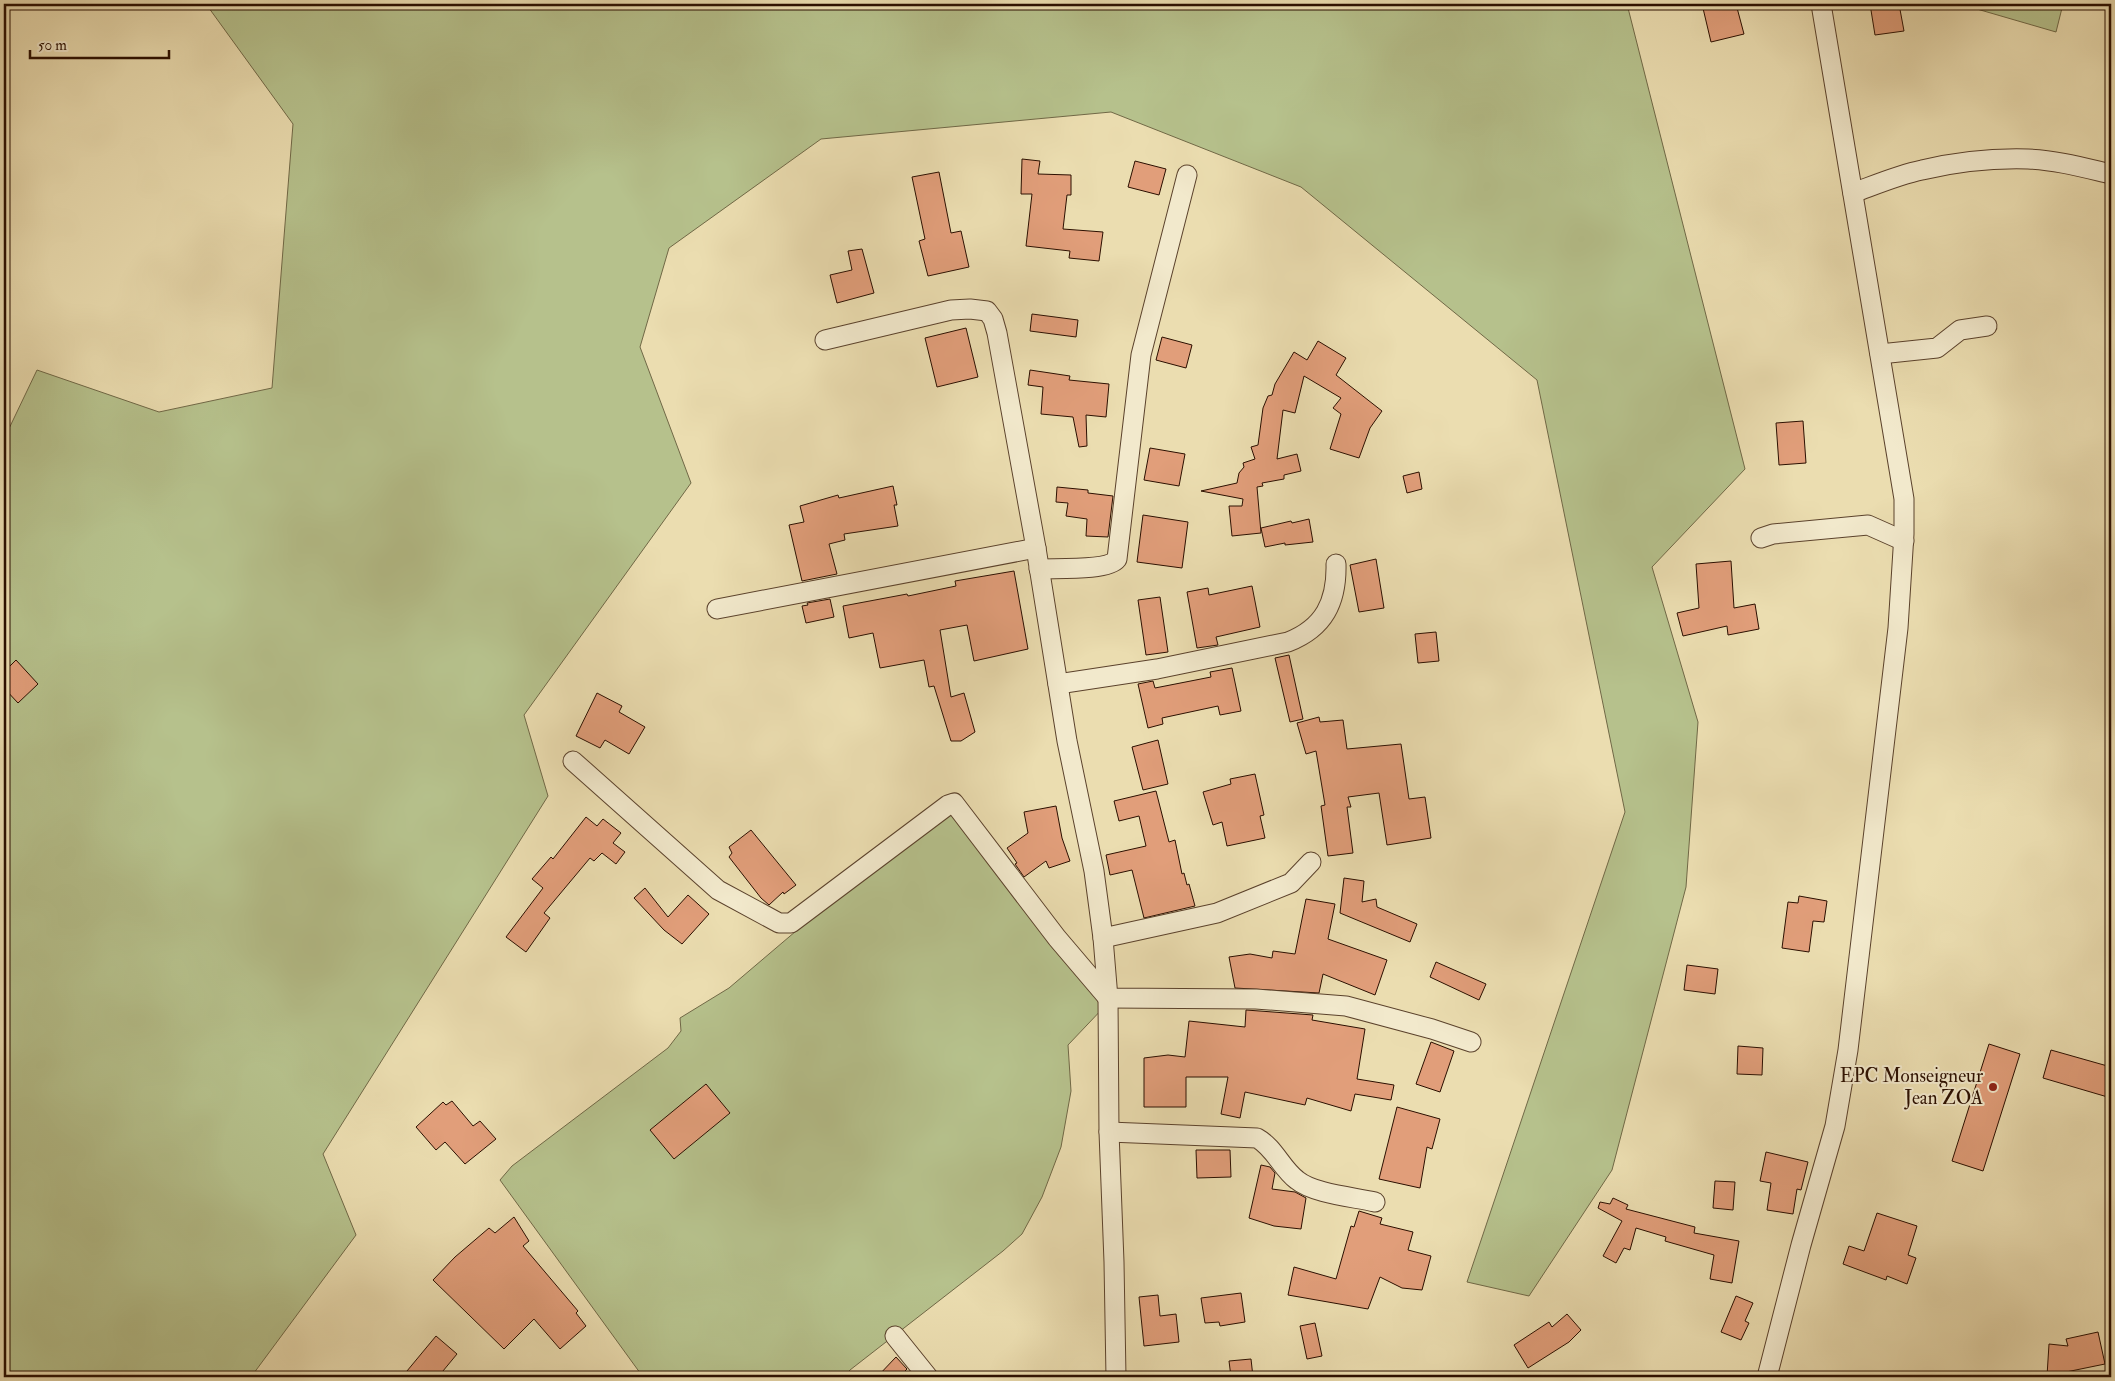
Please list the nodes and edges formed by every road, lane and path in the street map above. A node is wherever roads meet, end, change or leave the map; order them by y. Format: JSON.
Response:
{"nodes":[{"id":1,"x":1820,"y":4,"type":"edge"},
{"id":2,"x":2111,"y":174,"type":"edge"},
{"id":3,"x":1187,"y":175,"type":"dead end"},
{"id":4,"x":1853,"y":193,"type":"junction"},
{"id":5,"x":1987,"y":326,"type":"dead end"},
{"id":6,"x":825,"y":340,"type":"dead end"},
{"id":7,"x":1880,"y":354,"type":"junction"},
{"id":8,"x":1761,"y":538,"type":"dead end"},
{"id":9,"x":1904,"y":541,"type":"junction"},
{"id":10,"x":1036,"y":548,"type":"junction"},
{"id":11,"x":1336,"y":564,"type":"dead end"},
{"id":12,"x":1040,"y":569,"type":"junction"},
{"id":13,"x":717,"y":608,"type":"dead end"},
{"id":14,"x":1058,"y":684,"type":"junction"},
{"id":15,"x":573,"y":761,"type":"dead end"},
{"id":16,"x":1312,"y":862,"type":"dead end"},
{"id":17,"x":1103,"y":938,"type":"junction"},
{"id":18,"x":1108,"y":998,"type":"junction"},
{"id":19,"x":1471,"y":1042,"type":"dead end"},
{"id":20,"x":1109,"y":1132,"type":"junction"},
{"id":21,"x":1375,"y":1202,"type":"dead end"},
{"id":22,"x":894,"y":1336,"type":"dead end"},
{"id":23,"x":928,"y":1377,"type":"edge"},
{"id":24,"x":1116,"y":1377,"type":"edge"},
{"id":25,"x":1768,"y":1377,"type":"edge"}],
"edges":[{"from":1,"to":4,"type":"street"},
{"from":2,"to":4,"type":"street"},
{"from":3,"to":12,"type":"street"},
{"from":4,"to":7,"type":"street"},
{"from":5,"to":7,"type":"street"},
{"from":6,"to":10,"type":"street"},
{"from":7,"to":9,"type":"street"},
{"from":8,"to":9,"type":"street"},
{"from":9,"to":25,"type":"street"},
{"from":10,"to":12,"type":"street"},
{"from":10,"to":13,"type":"street"},
{"from":11,"to":14,"type":"street"},
{"from":12,"to":14,"type":"street"},
{"from":14,"to":17,"type":"street"},
{"from":15,"to":18,"type":"street"},
{"from":16,"to":17,"type":"street"},
{"from":17,"to":18,"type":"street"},
{"from":18,"to":19,"type":"street"},
{"from":18,"to":20,"type":"street"},
{"from":20,"to":21,"type":"street"},
{"from":20,"to":24,"type":"street"},
{"from":22,"to":23,"type":"street"}]}
